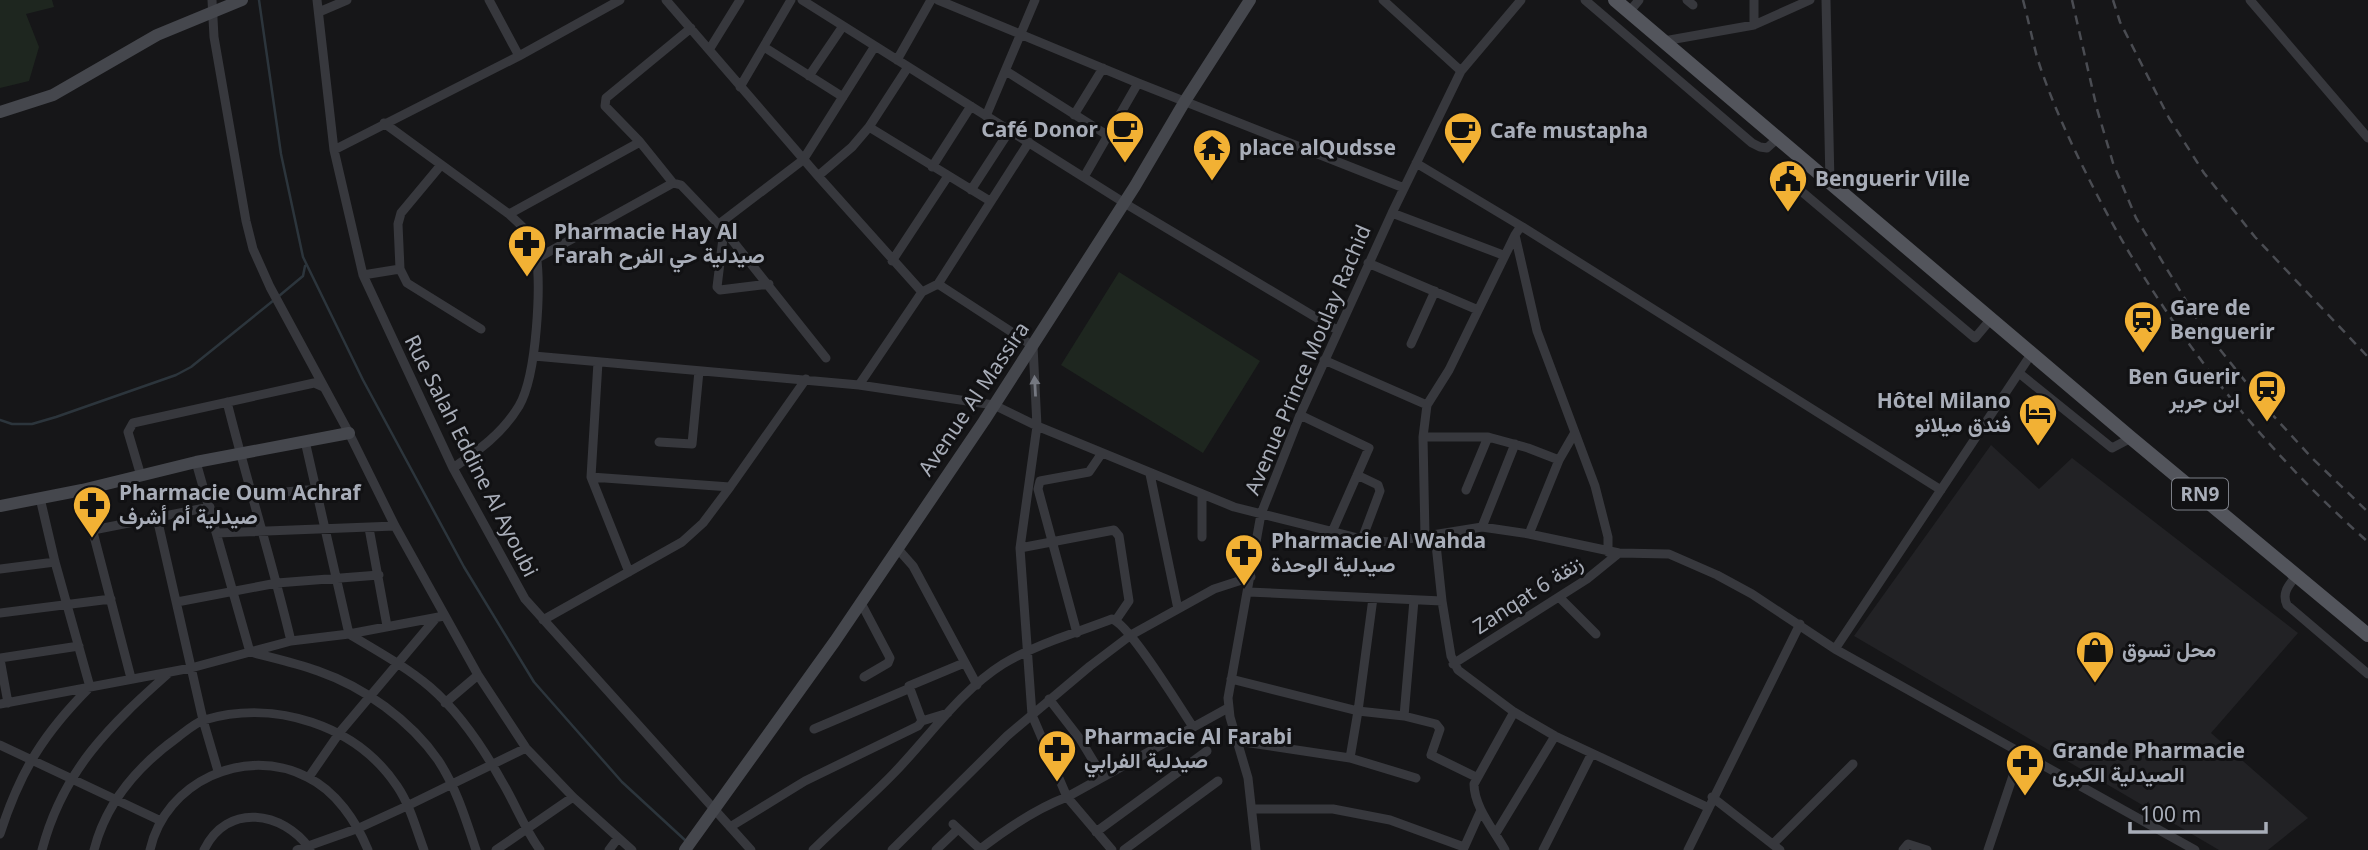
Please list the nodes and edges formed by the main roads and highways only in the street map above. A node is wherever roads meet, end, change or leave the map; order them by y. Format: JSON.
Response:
{"nodes":[{"id":1,"x":1615,"y":0,"type":"edge"},
{"id":2,"x":1634,"y":6,"type":"edge"},
{"id":3,"x":2368,"y":635,"type":"edge"}],
"edges":[{"from":1,"to":2,"type":"main road","number":"RN9"},
{"from":2,"to":3,"type":"main road","number":"RN9"}]}
